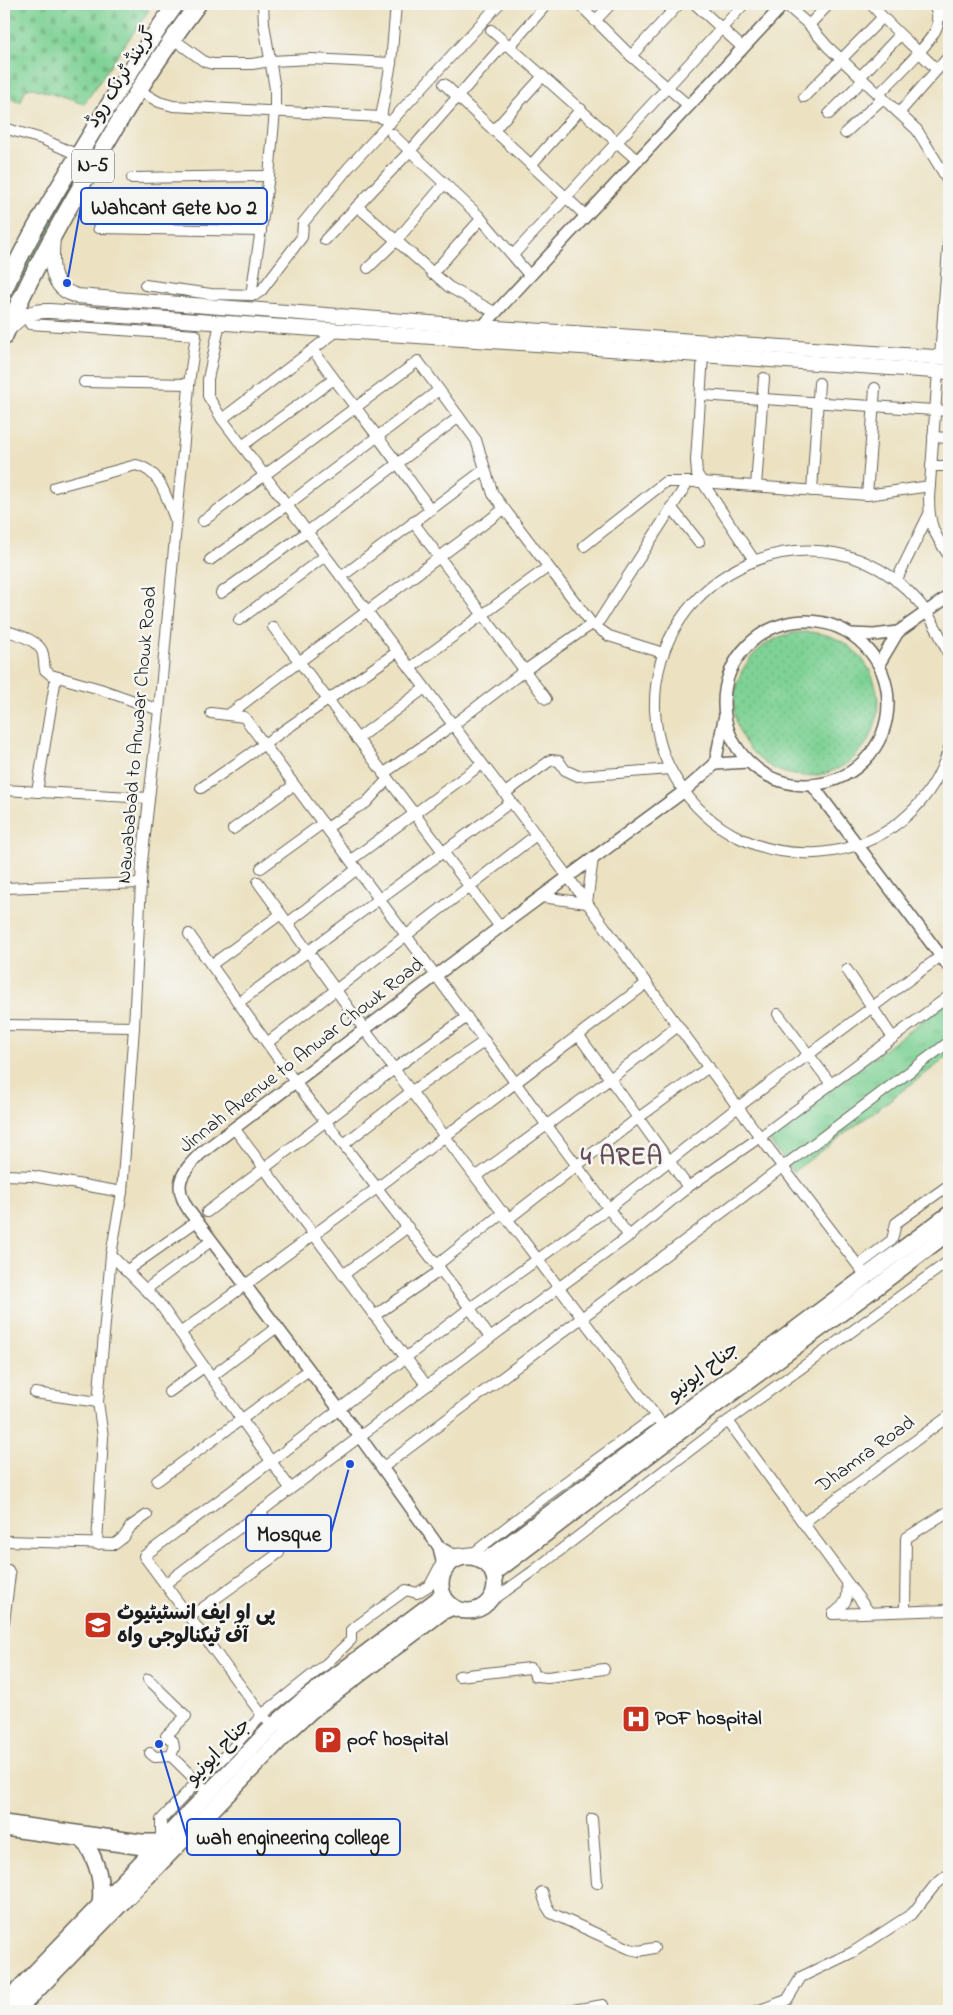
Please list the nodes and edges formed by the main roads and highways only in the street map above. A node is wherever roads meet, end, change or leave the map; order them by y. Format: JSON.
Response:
{"nodes":[{"id":1,"x":176,"y":4,"type":"edge"},
{"id":2,"x":198,"y":4,"type":"edge"},
{"id":3,"x":110,"y":102,"type":"junction"},
{"id":4,"x":124,"y":112,"type":"junction"},
{"id":5,"x":54,"y":234,"type":"junction"},
{"id":6,"x":4,"y":290,"type":"edge"},
{"id":7,"x":264,"y":311,"type":"junction"},
{"id":8,"x":264,"y":326,"type":"junction"},
{"id":9,"x":567,"y":332,"type":"junction"},
{"id":10,"x":481,"y":334,"type":"junction"},
{"id":11,"x":4,"y":335,"type":"edge"},
{"id":12,"x":566,"y":346,"type":"junction"},
{"id":13,"x":854,"y":359,"type":"junction"},
{"id":14,"x":944,"y":365,"type":"edge"},
{"id":15,"x":949,"y":1214,"type":"edge"},
{"id":16,"x":949,"y":1232,"type":"edge"},
{"id":17,"x":482,"y":1560,"type":"junction"},
{"id":18,"x":493,"y":1574,"type":"junction"},
{"id":19,"x":443,"y":1595,"type":"junction"},
{"id":20,"x":453,"y":1607,"type":"junction"},
{"id":21,"x":85,"y":1837,"type":"road end"},
{"id":22,"x":166,"y":1846,"type":"junction"},
{"id":23,"x":100,"y":1904,"type":"junction"},
{"id":24,"x":4,"y":2004,"type":"edge"},
{"id":25,"x":17,"y":2011,"type":"edge"}],
"edges":[{"from":1,"to":3,"type":"highway","name":"گرینڈ ٹرنک روڈ","number":"N-5"},
{"from":2,"to":4,"type":"highway","name":"گرینڈ ٹرنک روڈ","number":"N-5"},
{"from":3,"to":4,"type":"highway"},
{"from":3,"to":6,"type":"highway","name":"گرینڈ ٹرنک روڈ","number":"N-5"},
{"from":4,"to":5,"type":"highway","name":"گرینڈ ٹرنک روڈ","number":"N-5"},
{"from":5,"to":7,"type":"main road"},
{"from":5,"to":11,"type":"highway","name":"گرینڈ ٹرنک روڈ","number":"N-5"},
{"from":7,"to":8,"type":"main road"},
{"from":7,"to":10,"type":"main road"},
{"from":8,"to":10,"type":"main road"},
{"from":8,"to":11,"type":"main road"},
{"from":9,"to":10,"type":"main road"},
{"from":9,"to":12,"type":"main road"},
{"from":9,"to":13,"type":"main road"},
{"from":10,"to":12,"type":"main road"},
{"from":12,"to":13,"type":"main road"},
{"from":13,"to":14,"type":"main road"},
{"from":15,"to":17,"type":"main road","name":"جناح ایونیو"},
{"from":16,"to":18,"type":"main road","name":"جناح ایونیو"},
{"from":17,"to":18,"type":"main road"},
{"from":17,"to":19,"type":"main road"},
{"from":18,"to":20,"type":"main road"},
{"from":19,"to":20,"type":"main road"},
{"from":19,"to":22,"type":"main road","name":"جناح ایونیو"},
{"from":20,"to":22,"type":"main road","name":"جناح ایونیو"},
{"from":21,"to":23,"type":"main road"},
{"from":22,"to":23,"type":"main road","name":"جناح ایونیو"},
{"from":22,"to":25,"type":"main road","name":"جناح ایونیو"},
{"from":23,"to":24,"type":"main road","name":"جناح ایونیو"}]}
